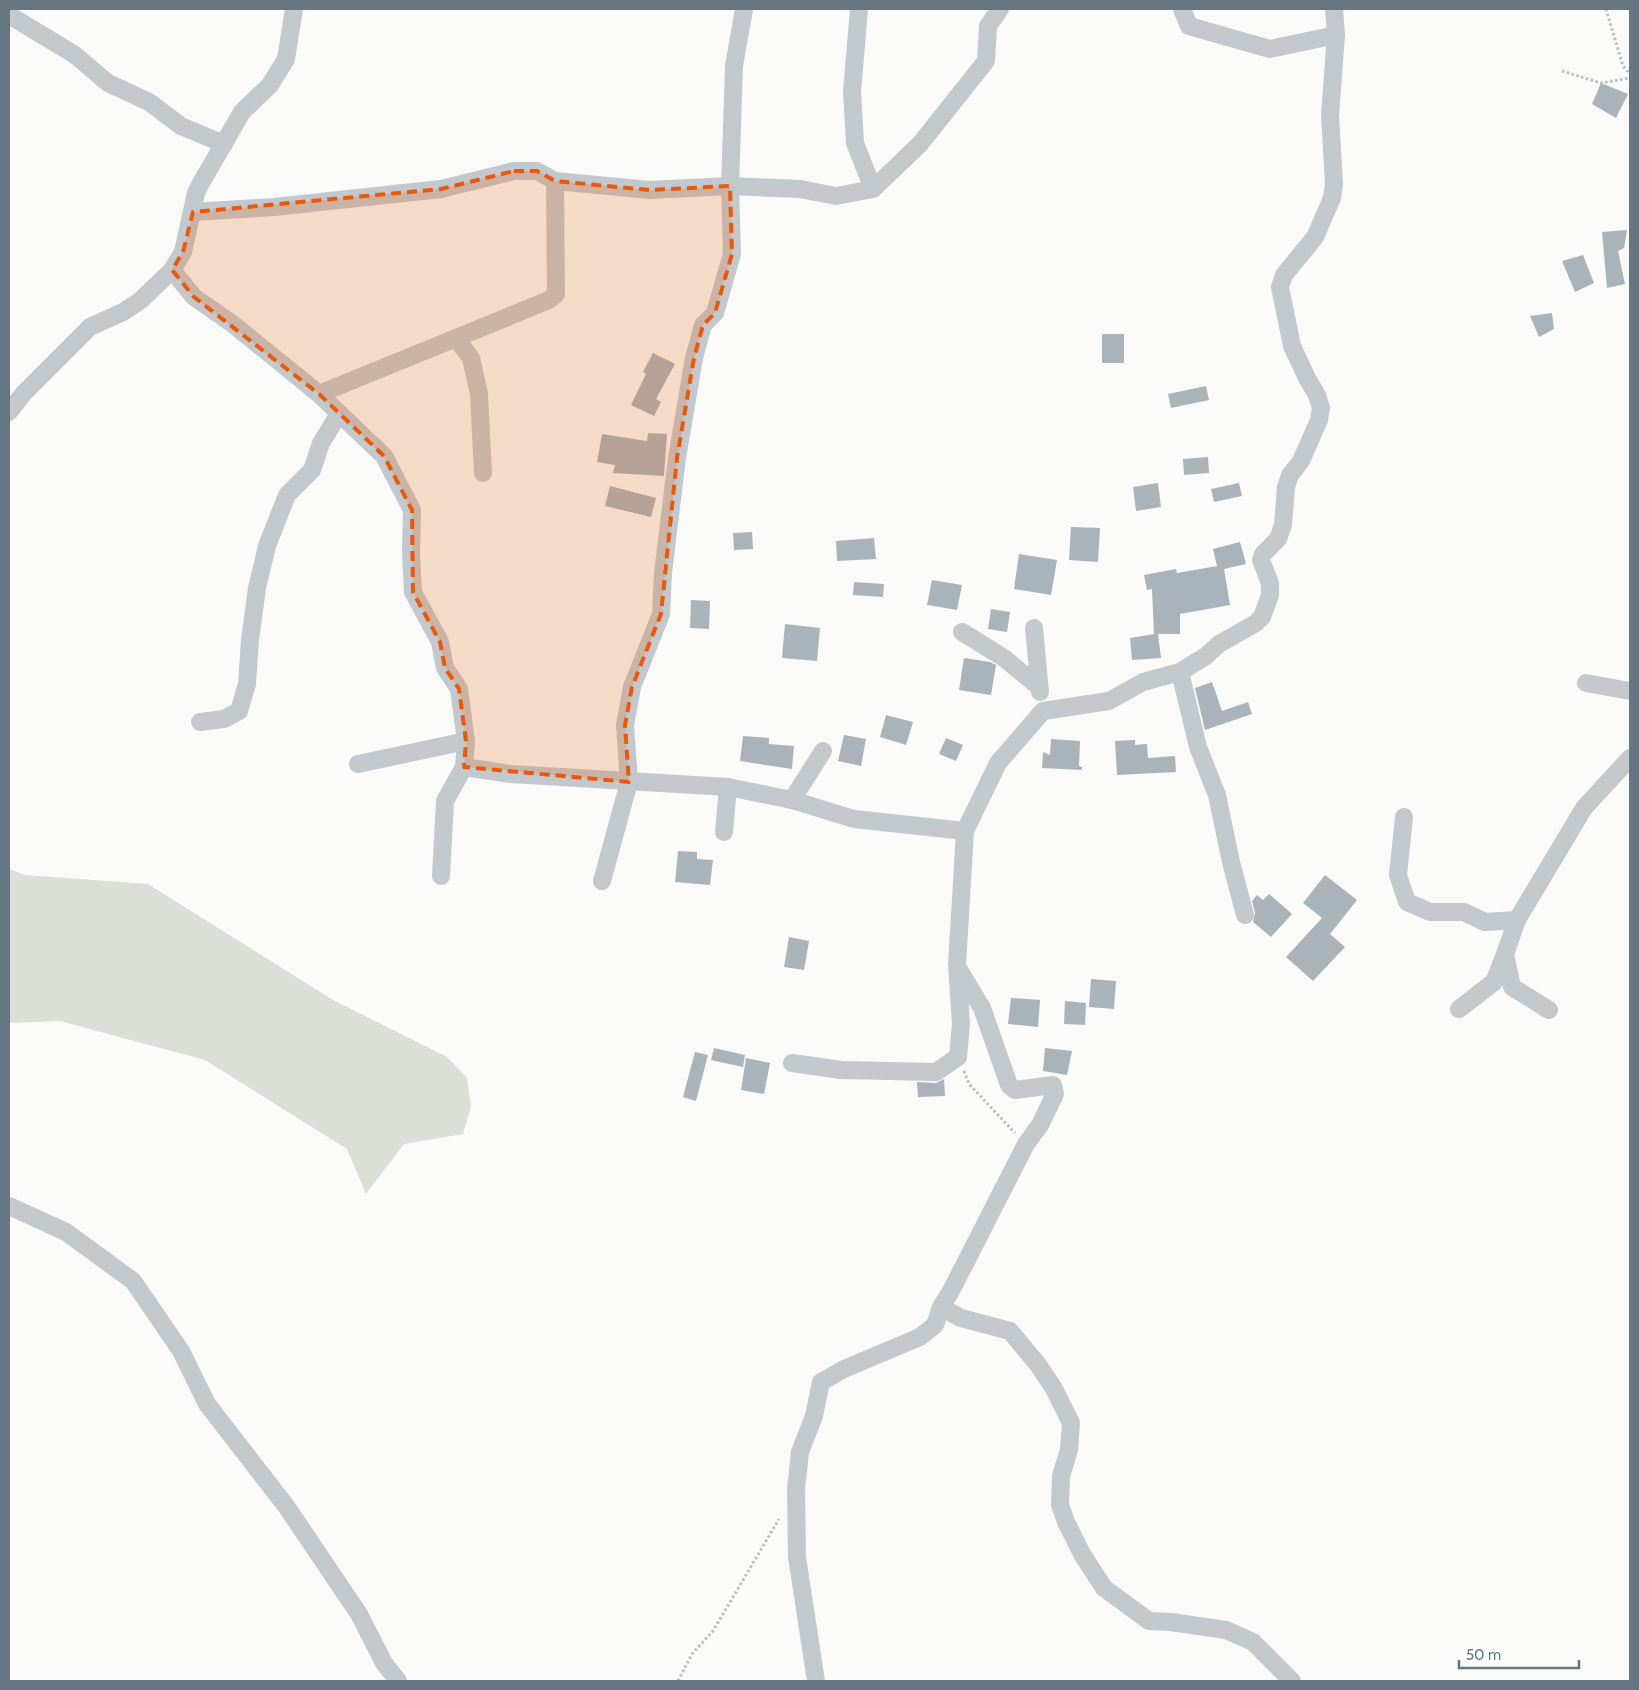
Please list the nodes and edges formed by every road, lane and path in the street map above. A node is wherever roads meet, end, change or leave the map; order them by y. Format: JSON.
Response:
{"nodes":[{"id":1,"x":294,"y":9,"type":"edge"},
{"id":2,"x":744,"y":9,"type":"edge"},
{"id":3,"x":859,"y":9,"type":"edge"},
{"id":4,"x":1000,"y":9,"type":"edge"},
{"id":5,"x":1182,"y":9,"type":"edge"},
{"id":6,"x":1334,"y":9,"type":"edge"},
{"id":7,"x":1606,"y":9,"type":"edge"},
{"id":8,"x":9,"y":14,"type":"edge"},
{"id":9,"x":1336,"y":34,"type":"junction"},
{"id":10,"x":1562,"y":72,"type":"dead end"},
{"id":11,"x":1630,"y":74,"type":"edge"},
{"id":12,"x":1630,"y":78,"type":"edge"},
{"id":13,"x":224,"y":144,"type":"junction"},
{"id":14,"x":555,"y":181,"type":"junction"},
{"id":15,"x":730,"y":186,"type":"junction"},
{"id":16,"x":873,"y":189,"type":"junction"},
{"id":17,"x":193,"y":212,"type":"junction"},
{"id":18,"x":172,"y":270,"type":"junction"},
{"id":19,"x":456,"y":338,"type":"junction"},
{"id":20,"x":319,"y":394,"type":"junction"},
{"id":21,"x":9,"y":412,"type":"edge"},
{"id":22,"x":339,"y":414,"type":"junction"},
{"id":23,"x":483,"y":473,"type":"dead end"},
{"id":24,"x":1034,"y":628,"type":"dead end"},
{"id":25,"x":962,"y":632,"type":"dead end"},
{"id":26,"x":1180,"y":672,"type":"junction"},
{"id":27,"x":1586,"y":683,"type":"dead end"},
{"id":28,"x":1038,"y":686,"type":"junction"},
{"id":29,"x":1630,"y":691,"type":"edge"},
{"id":30,"x":1054,"y":708,"type":"junction"},
{"id":31,"x":200,"y":722,"type":"dead end"},
{"id":32,"x":466,"y":741,"type":"junction"},
{"id":33,"x":823,"y":751,"type":"dead end"},
{"id":34,"x":1630,"y":758,"type":"edge"},
{"id":35,"x":358,"y":764,"type":"dead end"},
{"id":36,"x":464,"y":767,"type":"junction"},
{"id":37,"x":630,"y":782,"type":"junction"},
{"id":38,"x":728,"y":787,"type":"junction"},
{"id":39,"x":792,"y":800,"type":"junction"},
{"id":40,"x":1404,"y":817,"type":"dead end"},
{"id":41,"x":965,"y":831,"type":"junction"},
{"id":42,"x":724,"y":832,"type":"dead end"},
{"id":43,"x":441,"y":876,"type":"dead end"},
{"id":44,"x":602,"y":881,"type":"dead end"},
{"id":45,"x":1245,"y":915,"type":"dead end"},
{"id":46,"x":1518,"y":920,"type":"junction"},
{"id":47,"x":1505,"y":954,"type":"junction"},
{"id":48,"x":957,"y":965,"type":"junction"},
{"id":49,"x":1459,"y":1010,"type":"dead end"},
{"id":50,"x":1549,"y":1010,"type":"dead end"},
{"id":51,"x":955,"y":1059,"type":"junction"},
{"id":52,"x":792,"y":1063,"type":"dead end"},
{"id":53,"x":1026,"y":1144,"type":"junction"},
{"id":54,"x":9,"y":1206,"type":"edge"},
{"id":55,"x":940,"y":1307,"type":"junction"},
{"id":56,"x":783,"y":1513,"type":"dead end"},
{"id":57,"x":398,"y":1681,"type":"edge"},
{"id":58,"x":678,"y":1681,"type":"edge"},
{"id":59,"x":816,"y":1681,"type":"edge"},
{"id":60,"x":1292,"y":1681,"type":"edge"}],
"edges":[{"from":1,"to":13,"type":"street"},
{"from":2,"to":15,"type":"street"},
{"from":3,"to":16,"type":"street"},
{"from":4,"to":16,"type":"street"},
{"from":5,"to":9,"type":"street"},
{"from":6,"to":9,"type":"street"},
{"from":7,"to":11,"type":"path"},
{"from":8,"to":13,"type":"street"},
{"from":9,"to":26,"type":"street"},
{"from":10,"to":12,"type":"path"},
{"from":13,"to":17,"type":"street"},
{"from":14,"to":15,"type":"street"},
{"from":14,"to":17,"type":"street"},
{"from":14,"to":19,"type":"street"},
{"from":15,"to":16,"type":"street"},
{"from":15,"to":37,"type":"street"},
{"from":17,"to":18,"type":"street"},
{"from":18,"to":20,"type":"street"},
{"from":18,"to":21,"type":"street"},
{"from":19,"to":20,"type":"street"},
{"from":19,"to":23,"type":"street"},
{"from":20,"to":22,"type":"street"},
{"from":22,"to":31,"type":"street"},
{"from":22,"to":32,"type":"street"},
{"from":24,"to":28,"type":"street"},
{"from":25,"to":28,"type":"street"},
{"from":26,"to":30,"type":"street"},
{"from":26,"to":45,"type":"street"},
{"from":27,"to":29,"type":"street"},
{"from":28,"to":30,"type":"street"},
{"from":30,"to":41,"type":"street"},
{"from":32,"to":35,"type":"street"},
{"from":32,"to":36,"type":"street"},
{"from":33,"to":39,"type":"street"},
{"from":34,"to":46,"type":"street"},
{"from":36,"to":37,"type":"street"},
{"from":36,"to":43,"type":"street"},
{"from":37,"to":38,"type":"street"},
{"from":37,"to":44,"type":"street"},
{"from":38,"to":39,"type":"street"},
{"from":38,"to":42,"type":"street"},
{"from":39,"to":41,"type":"street"},
{"from":40,"to":46,"type":"street"},
{"from":41,"to":48,"type":"street"},
{"from":46,"to":47,"type":"street"},
{"from":47,"to":49,"type":"street"},
{"from":47,"to":50,"type":"street"},
{"from":48,"to":51,"type":"street"},
{"from":48,"to":53,"type":"street"},
{"from":51,"to":52,"type":"street"},
{"from":51,"to":53,"type":"path"},
{"from":53,"to":55,"type":"street"},
{"from":54,"to":57,"type":"street"},
{"from":55,"to":59,"type":"street"},
{"from":55,"to":60,"type":"street"},
{"from":56,"to":58,"type":"path"}]}
